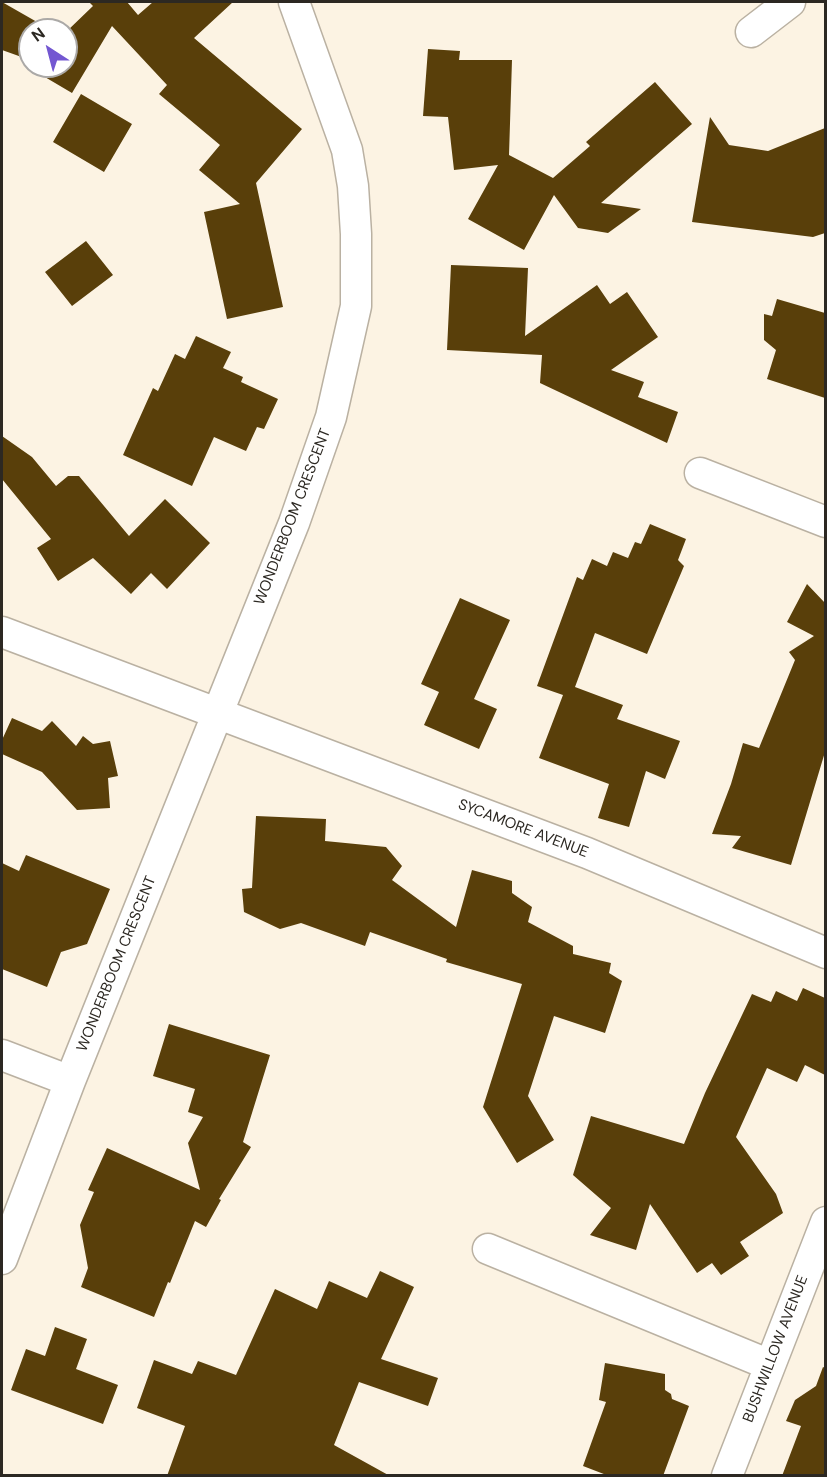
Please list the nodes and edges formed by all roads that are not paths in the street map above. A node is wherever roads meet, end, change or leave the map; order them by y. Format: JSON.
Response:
{"nodes":[{"id":1,"x":294,"y":2,"type":"edge"},
{"id":2,"x":790,"y":2,"type":"edge"},
{"id":3,"x":751,"y":32,"type":"dead end"},
{"id":4,"x":700,"y":473,"type":"dead end"},
{"id":5,"x":825,"y":522,"type":"edge"},
{"id":6,"x":2,"y":632,"type":"edge"},
{"id":7,"x":217,"y":713,"type":"junction"},
{"id":8,"x":825,"y":952,"type":"edge"},
{"id":9,"x":2,"y":1055,"type":"edge"},
{"id":10,"x":70,"y":1081,"type":"junction"},
{"id":11,"x":825,"y":1222,"type":"edge"},
{"id":12,"x":488,"y":1249,"type":"dead end"},
{"id":13,"x":2,"y":1259,"type":"edge"},
{"id":14,"x":770,"y":1365,"type":"junction"},
{"id":15,"x":727,"y":1476,"type":"edge"}],
"edges":[{"from":1,"to":7,"type":"street","name":"WONDERBOOM CRESCENT"},
{"from":2,"to":3,"type":"street"},
{"from":4,"to":5,"type":"street"},
{"from":6,"to":7,"type":"street"},
{"from":7,"to":8,"type":"street","name":"SYCAMORE AVENUE"},
{"from":7,"to":10,"type":"street","name":"WONDERBOOM CRESCENT"},
{"from":9,"to":10,"type":"street"},
{"from":10,"to":13,"type":"street","name":"WONDERBOOM CRESCENT"},
{"from":11,"to":14,"type":"street","name":"BUSHWILLOW AVENUE"},
{"from":12,"to":14,"type":"street"},
{"from":14,"to":15,"type":"street","name":"BUSHWILLOW AVENUE"}]}
